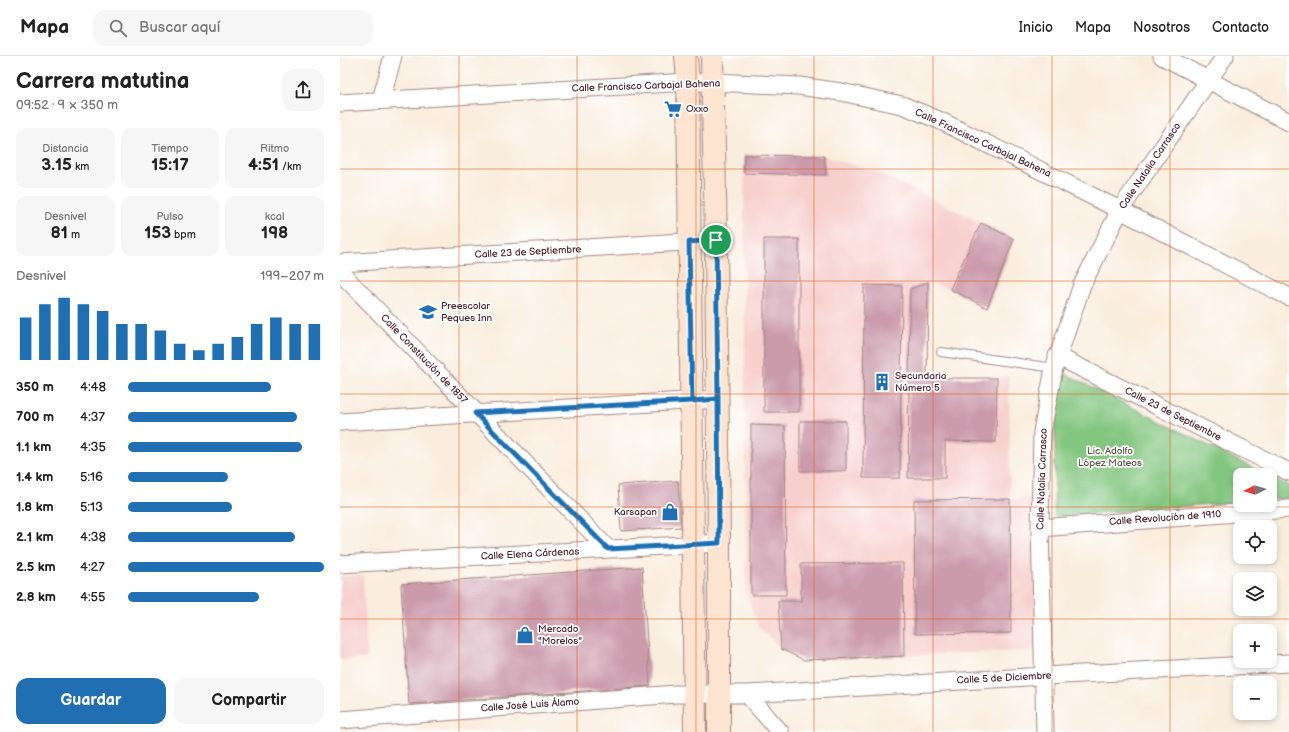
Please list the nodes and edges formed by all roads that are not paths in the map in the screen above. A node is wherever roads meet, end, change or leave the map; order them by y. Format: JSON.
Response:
{"nodes":[{"id":1,"x":393,"y":56,"type":"edge"},
{"id":2,"x":686,"y":56,"type":"edge"},
{"id":3,"x":712,"y":56,"type":"edge"},
{"id":4,"x":1162,"y":56,"type":"edge"},
{"id":5,"x":1225,"y":56,"type":"edge"},
{"id":6,"x":1208,"y":80,"type":"junction"},
{"id":7,"x":688,"y":82,"type":"junction"},
{"id":8,"x":712,"y":82,"type":"junction"},
{"id":9,"x":381,"y":100,"type":"junction"},
{"id":10,"x":340,"y":103,"type":"edge"},
{"id":11,"x":1289,"y":122,"type":"edge"},
{"id":12,"x":1120,"y":210,"type":"junction"},
{"id":13,"x":716,"y":240,"type":"junction"},
{"id":14,"x":689,"y":242,"type":"junction"},
{"id":15,"x":340,"y":263,"type":"edge"},
{"id":16,"x":340,"y":272,"type":"edge"},
{"id":17,"x":1289,"y":297,"type":"edge"},
{"id":18,"x":941,"y":352,"type":"dead end"},
{"id":19,"x":1056,"y":362,"type":"junction"},
{"id":20,"x":718,"y":399,"type":"junction"},
{"id":21,"x":692,"y":401,"type":"junction"},
{"id":22,"x":475,"y":413,"type":"junction"},
{"id":23,"x":340,"y":422,"type":"edge"},
{"id":24,"x":1289,"y":472,"type":"edge"},
{"id":25,"x":1289,"y":509,"type":"edge"},
{"id":26,"x":1040,"y":528,"type":"junction"},
{"id":27,"x":719,"y":543,"type":"junction"},
{"id":28,"x":693,"y":544,"type":"junction"},
{"id":29,"x":608,"y":549,"type":"junction"},
{"id":30,"x":340,"y":564,"type":"edge"},
{"id":31,"x":1289,"y":663,"type":"edge"},
{"id":32,"x":1044,"y":676,"type":"junction"},
{"id":33,"x":695,"y":694,"type":"junction"},
{"id":34,"x":719,"y":694,"type":"junction"},
{"id":35,"x":747,"y":694,"type":"junction"},
{"id":36,"x":340,"y":720,"type":"edge"},
{"id":37,"x":695,"y":732,"type":"edge"},
{"id":38,"x":719,"y":732,"type":"edge"},
{"id":39,"x":780,"y":732,"type":"edge"},
{"id":40,"x":1045,"y":732,"type":"edge"}],
"edges":[{"from":1,"to":9,"type":"street"},
{"from":2,"to":7,"type":"main road"},
{"from":3,"to":8,"type":"main road"},
{"from":4,"to":6,"type":"street"},
{"from":5,"to":6,"type":"street","name":"Calle Natalia Carrasco"},
{"from":6,"to":11,"type":"street"},
{"from":6,"to":12,"type":"street","name":"Calle Natalia Carrasco"},
{"from":7,"to":8,"type":"street","name":"Calle Francisco Carbajal Bahena"},
{"from":7,"to":9,"type":"street","name":"Calle Francisco Carbajal Bahena"},
{"from":7,"to":14,"type":"main road"},
{"from":8,"to":12,"type":"street","name":"Calle Francisco Carbajal Bahena"},
{"from":8,"to":13,"type":"main road"},
{"from":9,"to":10,"type":"street","name":"Calle Francisco Carbajal Bahena"},
{"from":12,"to":17,"type":"street","name":"Calle Francisco Carbajal Bahena"},
{"from":12,"to":19,"type":"street","name":"Calle Natalia Carrasco"},
{"from":13,"to":14,"type":"street","name":"Calle 23 de Septiembre"},
{"from":13,"to":20,"type":"main road"},
{"from":14,"to":15,"type":"street","name":"Calle 23 de Septiembre"},
{"from":14,"to":21,"type":"main road"},
{"from":16,"to":22,"type":"street","name":"Calle Constitución de 1857"},
{"from":18,"to":19,"type":"lane"},
{"from":19,"to":24,"type":"street","name":"Calle 23 de Septiembre"},
{"from":19,"to":26,"type":"street","name":"Calle Natalia Carrasco"},
{"from":20,"to":21,"type":"street"},
{"from":20,"to":27,"type":"main road"},
{"from":21,"to":22,"type":"street"},
{"from":21,"to":28,"type":"main road"},
{"from":22,"to":23,"type":"street"},
{"from":22,"to":29,"type":"street","name":"Calle Constitución de 1857"},
{"from":25,"to":26,"type":"street","name":"Calle Revolución de 1910"},
{"from":26,"to":32,"type":"street","name":"Calle Natalia Carrasco"},
{"from":27,"to":28,"type":"street","name":"Calle Elena Cárdenas"},
{"from":27,"to":34,"type":"main road"},
{"from":28,"to":29,"type":"street","name":"Calle Elena Cárdenas"},
{"from":28,"to":33,"type":"main road"},
{"from":29,"to":30,"type":"street","name":"Calle Elena Cárdenas"},
{"from":31,"to":32,"type":"street","name":"Calle 5 de Diciembre"},
{"from":32,"to":35,"type":"street","name":"Calle 5 de Diciembre"},
{"from":32,"to":40,"type":"street","name":"Calle Natalia Carrasco"},
{"from":33,"to":34,"type":"street","name":"Calle José Luis Álamo"},
{"from":33,"to":36,"type":"street","name":"Calle José Luis Álamo"},
{"from":33,"to":37,"type":"main road"},
{"from":34,"to":35,"type":"street","name":"Calle 5 de Diciembre"},
{"from":34,"to":38,"type":"main road"},
{"from":35,"to":39,"type":"street"}]}
